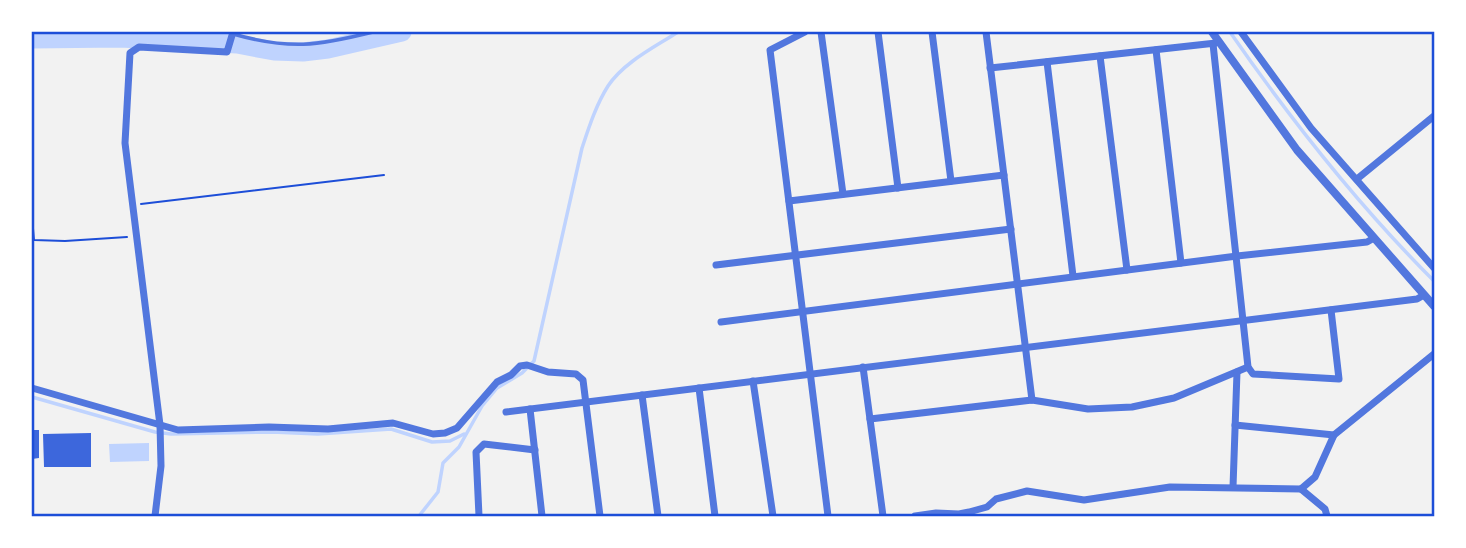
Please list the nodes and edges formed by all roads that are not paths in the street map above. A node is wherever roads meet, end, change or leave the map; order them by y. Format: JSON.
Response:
{"nodes":[{"id":1,"x":373,"y":32,"type":"edge"},
{"id":2,"x":805,"y":32,"type":"edge"},
{"id":3,"x":821,"y":32,"type":"edge"},
{"id":4,"x":878,"y":32,"type":"edge"},
{"id":5,"x":932,"y":32,"type":"edge"},
{"id":6,"x":986,"y":32,"type":"edge"},
{"id":7,"x":1212,"y":32,"type":"edge"},
{"id":8,"x":1241,"y":32,"type":"edge"},
{"id":9,"x":233,"y":35,"type":"edge"},
{"id":10,"x":1216,"y":43,"type":"junction"},
{"id":11,"x":1156,"y":50,"type":"junction"},
{"id":12,"x":1100,"y":56,"type":"junction"},
{"id":13,"x":1047,"y":62,"type":"junction"},
{"id":14,"x":990,"y":68,"type":"junction"},
{"id":15,"x":1434,"y":116,"type":"edge"},
{"id":16,"x":1004,"y":175,"type":"junction"},
{"id":17,"x":1357,"y":179,"type":"junction"},
{"id":18,"x":951,"y":181,"type":"junction"},
{"id":19,"x":898,"y":188,"type":"junction"},
{"id":20,"x":843,"y":194,"type":"junction"},
{"id":21,"x":789,"y":201,"type":"junction"},
{"id":22,"x":1011,"y":229,"type":"junction"},
{"id":23,"x":1374,"y":238,"type":"junction"},
{"id":24,"x":795,"y":255,"type":"junction"},
{"id":25,"x":1237,"y":256,"type":"junction"},
{"id":26,"x":1181,"y":263,"type":"junction"},
{"id":27,"x":716,"y":265,"type":"dead end"},
{"id":28,"x":1434,"y":268,"type":"edge"},
{"id":29,"x":1127,"y":270,"type":"junction"},
{"id":30,"x":1073,"y":276,"type":"junction"},
{"id":31,"x":1018,"y":284,"type":"junction"},
{"id":32,"x":1424,"y":295,"type":"junction"},
{"id":33,"x":1434,"y":306,"type":"edge"},
{"id":34,"x":1331,"y":310,"type":"junction"},
{"id":35,"x":802,"y":311,"type":"junction"},
{"id":36,"x":1242,"y":320,"type":"junction"},
{"id":37,"x":721,"y":322,"type":"dead end"},
{"id":38,"x":1026,"y":347,"type":"junction"},
{"id":39,"x":1434,"y":354,"type":"edge"},
{"id":40,"x":863,"y":367,"type":"junction"},
{"id":41,"x":1248,"y":367,"type":"junction"},
{"id":42,"x":1237,"y":372,"type":"junction"},
{"id":43,"x":810,"y":374,"type":"junction"},
{"id":44,"x":753,"y":381,"type":"junction"},
{"id":45,"x":32,"y":388,"type":"edge"},
{"id":46,"x":699,"y":388,"type":"junction"},
{"id":47,"x":642,"y":395,"type":"junction"},
{"id":48,"x":1032,"y":400,"type":"junction"},
{"id":49,"x":586,"y":402,"type":"junction"},
{"id":50,"x":530,"y":409,"type":"junction"},
{"id":51,"x":506,"y":412,"type":"dead end"},
{"id":52,"x":870,"y":419,"type":"junction"},
{"id":53,"x":1235,"y":425,"type":"junction"},
{"id":54,"x":160,"y":431,"type":"junction"},
{"id":55,"x":1334,"y":435,"type":"junction"},
{"id":56,"x":535,"y":450,"type":"junction"},
{"id":57,"x":1233,"y":487,"type":"junction"},
{"id":58,"x":1301,"y":489,"type":"junction"},
{"id":59,"x":155,"y":516,"type":"edge"},
{"id":60,"x":479,"y":516,"type":"edge"},
{"id":61,"x":542,"y":516,"type":"edge"},
{"id":62,"x":600,"y":516,"type":"edge"},
{"id":63,"x":658,"y":516,"type":"edge"},
{"id":64,"x":715,"y":516,"type":"edge"},
{"id":65,"x":773,"y":516,"type":"edge"},
{"id":66,"x":828,"y":516,"type":"edge"},
{"id":67,"x":883,"y":516,"type":"edge"},
{"id":68,"x":915,"y":516,"type":"edge"},
{"id":69,"x":1327,"y":516,"type":"edge"}],
"edges":[{"from":1,"to":9,"type":"lane"},
{"from":2,"to":21,"type":"street"},
{"from":3,"to":20,"type":"street"},
{"from":4,"to":19,"type":"street"},
{"from":5,"to":18,"type":"street"},
{"from":6,"to":14,"type":"street"},
{"from":7,"to":10,"type":"street"},
{"from":8,"to":17,"type":"street"},
{"from":9,"to":54,"type":"street"},
{"from":10,"to":11,"type":"street"},
{"from":10,"to":23,"type":"street"},
{"from":10,"to":25,"type":"street"},
{"from":11,"to":12,"type":"street"},
{"from":11,"to":26,"type":"street"},
{"from":12,"to":13,"type":"street"},
{"from":12,"to":29,"type":"street"},
{"from":13,"to":14,"type":"street"},
{"from":13,"to":30,"type":"street"},
{"from":14,"to":16,"type":"street"},
{"from":15,"to":17,"type":"street"},
{"from":16,"to":18,"type":"street"},
{"from":16,"to":22,"type":"street"},
{"from":17,"to":28,"type":"street"},
{"from":18,"to":19,"type":"street"},
{"from":19,"to":20,"type":"street"},
{"from":20,"to":21,"type":"street"},
{"from":21,"to":24,"type":"street"},
{"from":22,"to":24,"type":"street"},
{"from":22,"to":31,"type":"street"},
{"from":23,"to":25,"type":"street"},
{"from":23,"to":32,"type":"street"},
{"from":24,"to":27,"type":"street"},
{"from":24,"to":35,"type":"street"},
{"from":25,"to":26,"type":"street"},
{"from":25,"to":36,"type":"street"},
{"from":26,"to":29,"type":"street"},
{"from":29,"to":30,"type":"street"},
{"from":30,"to":31,"type":"street"},
{"from":31,"to":35,"type":"street"},
{"from":31,"to":38,"type":"street"},
{"from":32,"to":33,"type":"street"},
{"from":32,"to":34,"type":"street"},
{"from":34,"to":36,"type":"street"},
{"from":34,"to":41,"type":"street"},
{"from":35,"to":37,"type":"street"},
{"from":35,"to":43,"type":"street"},
{"from":36,"to":38,"type":"street"},
{"from":36,"to":41,"type":"street"},
{"from":38,"to":40,"type":"street"},
{"from":38,"to":48,"type":"street"},
{"from":39,"to":55,"type":"street"},
{"from":40,"to":43,"type":"street"},
{"from":40,"to":52,"type":"street"},
{"from":41,"to":42,"type":"street"},
{"from":42,"to":48,"type":"street"},
{"from":42,"to":53,"type":"street"},
{"from":43,"to":44,"type":"street"},
{"from":43,"to":66,"type":"street"},
{"from":44,"to":46,"type":"street"},
{"from":44,"to":65,"type":"street"},
{"from":45,"to":54,"type":"street"},
{"from":46,"to":47,"type":"street"},
{"from":46,"to":64,"type":"street"},
{"from":47,"to":49,"type":"street"},
{"from":47,"to":63,"type":"street"},
{"from":48,"to":52,"type":"street"},
{"from":49,"to":50,"type":"street"},
{"from":49,"to":54,"type":"street"},
{"from":49,"to":62,"type":"street"},
{"from":50,"to":51,"type":"street"},
{"from":50,"to":56,"type":"street"},
{"from":52,"to":67,"type":"street"},
{"from":53,"to":55,"type":"street"},
{"from":53,"to":57,"type":"street"},
{"from":54,"to":59,"type":"street"},
{"from":55,"to":58,"type":"street"},
{"from":56,"to":60,"type":"street"},
{"from":56,"to":61,"type":"street"},
{"from":57,"to":58,"type":"street"},
{"from":57,"to":68,"type":"street"},
{"from":58,"to":69,"type":"street"}]}
